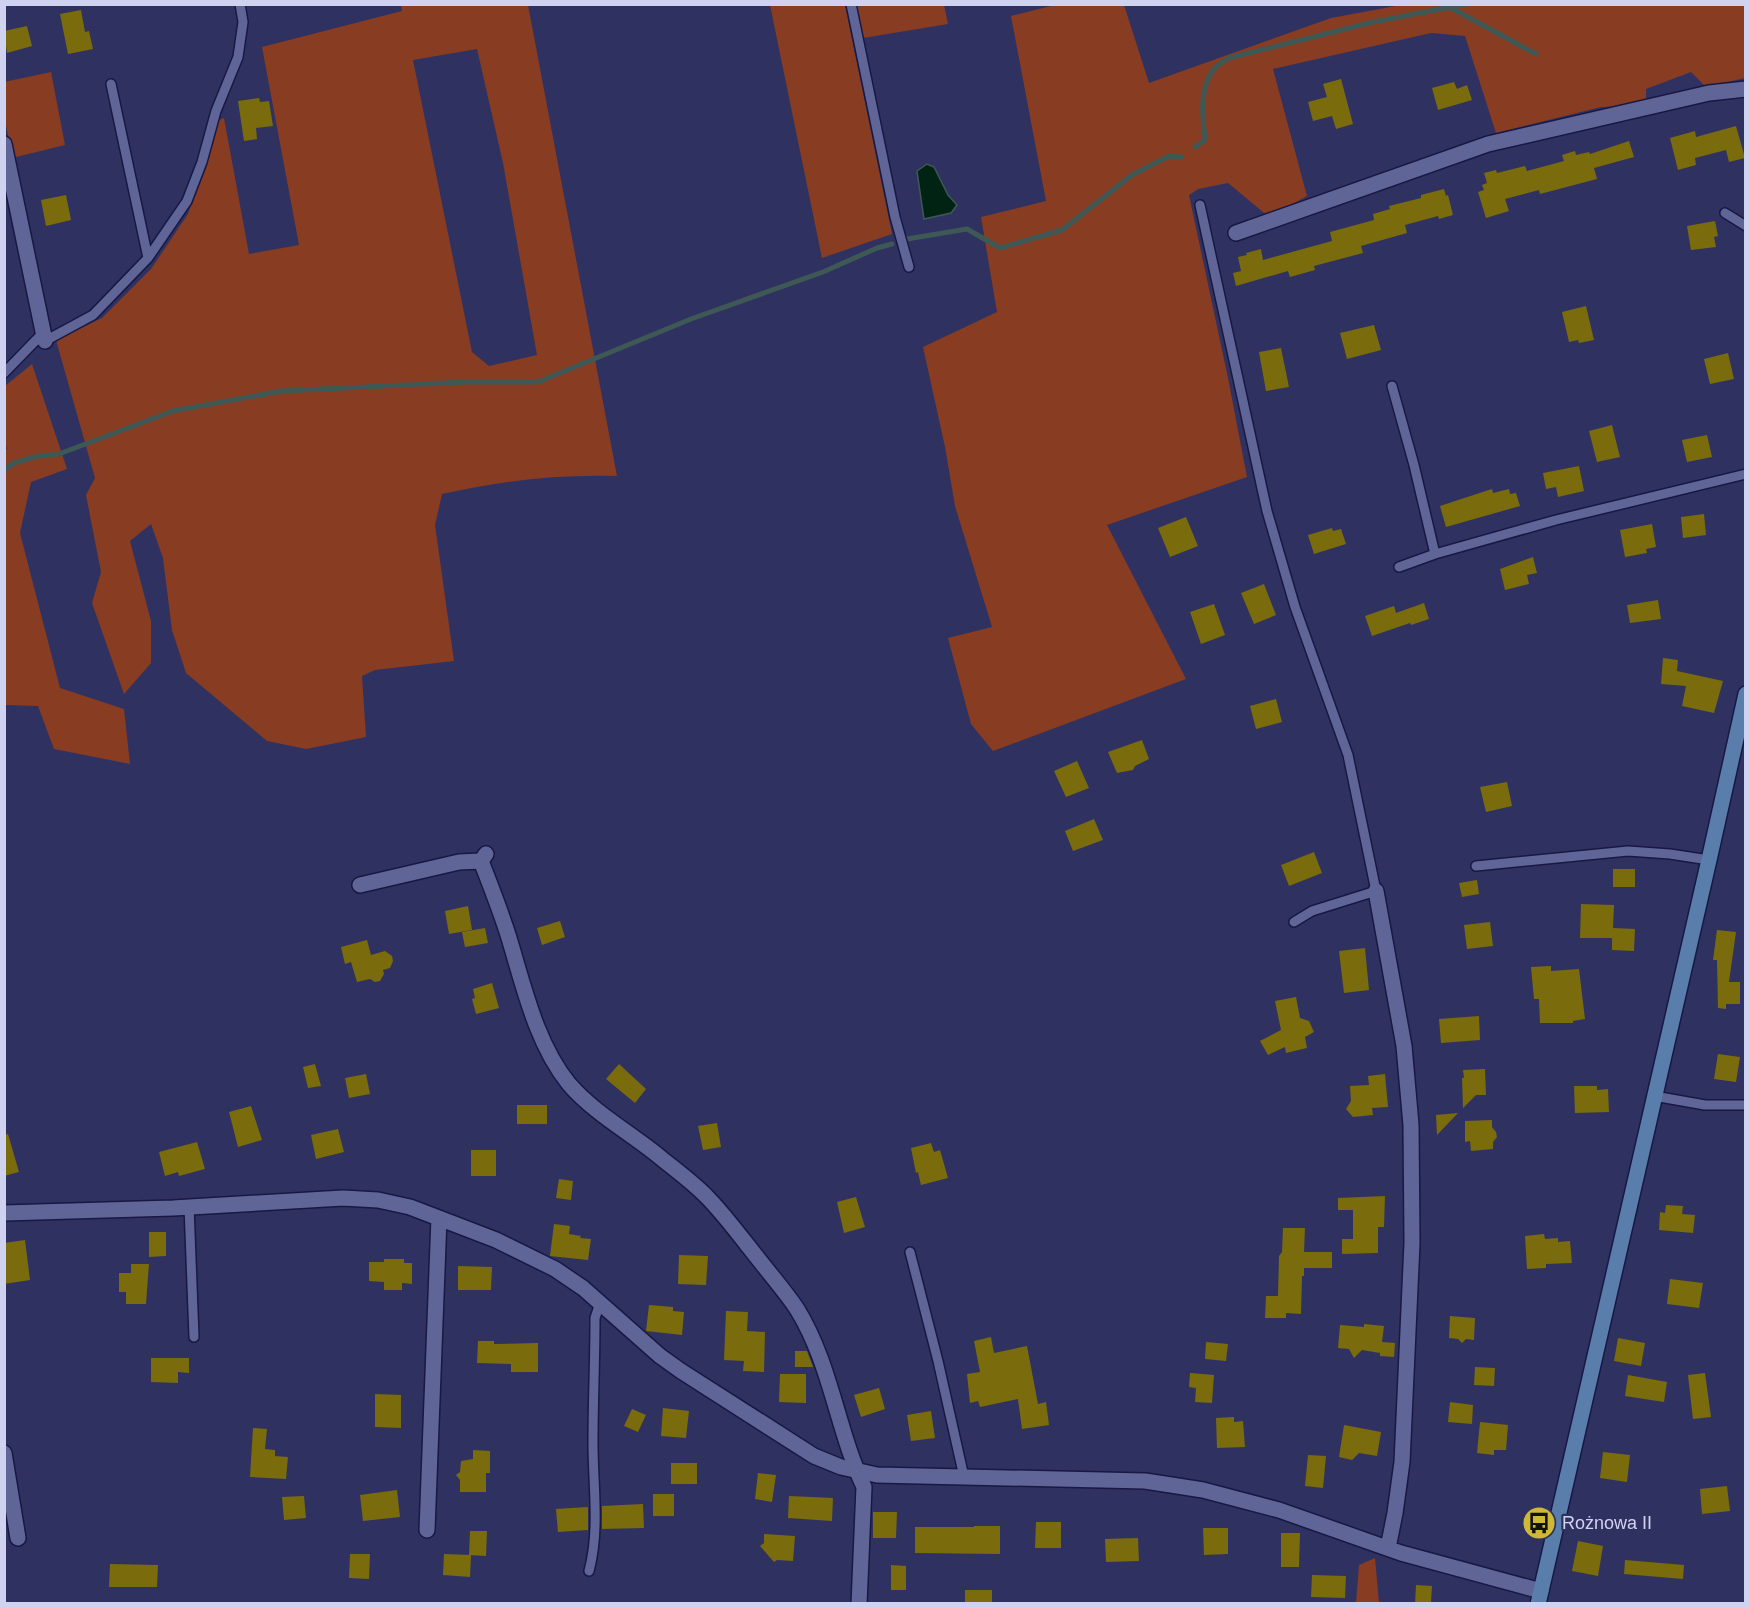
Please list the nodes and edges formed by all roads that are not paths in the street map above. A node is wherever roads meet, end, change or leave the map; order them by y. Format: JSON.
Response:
{"nodes":[{"id":1,"x":240,"y":4,"type":"edge"},
{"id":2,"x":851,"y":4,"type":"edge"},
{"id":3,"x":111,"y":84,"type":"dead end"},
{"id":4,"x":1746,"y":89,"type":"edge"},
{"id":5,"x":4,"y":144,"type":"edge"},
{"id":6,"x":1200,"y":205,"type":"dead end"},
{"id":7,"x":1725,"y":213,"type":"dead end"},
{"id":8,"x":1746,"y":226,"type":"edge"},
{"id":9,"x":1236,"y":233,"type":"dead end"},
{"id":10,"x":148,"y":258,"type":"junction"},
{"id":11,"x":909,"y":267,"type":"dead end"},
{"id":12,"x":44,"y":337,"type":"junction"},
{"id":13,"x":4,"y":373,"type":"edge"},
{"id":14,"x":1392,"y":386,"type":"dead end"},
{"id":15,"x":1746,"y":474,"type":"edge"},
{"id":16,"x":1435,"y":554,"type":"junction"},
{"id":17,"x":1400,"y":567,"type":"dead end"},
{"id":18,"x":1746,"y":694,"type":"edge"},
{"id":19,"x":1709,"y":860,"type":"junction"},
{"id":20,"x":1476,"y":866,"type":"dead end"},
{"id":21,"x":360,"y":885,"type":"dead end"},
{"id":22,"x":1376,"y":891,"type":"junction"},
{"id":23,"x":1294,"y":922,"type":"dead end"},
{"id":24,"x":1654,"y":1096,"type":"junction"},
{"id":25,"x":1746,"y":1105,"type":"edge"},
{"id":26,"x":189,"y":1206,"type":"junction"},
{"id":27,"x":4,"y":1213,"type":"edge"},
{"id":28,"x":439,"y":1218,"type":"junction"},
{"id":29,"x":910,"y":1252,"type":"dead end"},
{"id":30,"x":600,"y":1303,"type":"junction"},
{"id":31,"x":194,"y":1337,"type":"dead end"},
{"id":32,"x":4,"y":1453,"type":"edge"},
{"id":33,"x":856,"y":1471,"type":"junction"},
{"id":34,"x":964,"y":1477,"type":"junction"},
{"id":35,"x":427,"y":1530,"type":"dead end"},
{"id":36,"x":18,"y":1538,"type":"dead end"},
{"id":37,"x":1388,"y":1548,"type":"junction"},
{"id":38,"x":589,"y":1571,"type":"dead end"},
{"id":39,"x":1539,"y":1597,"type":"edge"},
{"id":40,"x":859,"y":1604,"type":"edge"}],
"edges":[{"from":1,"to":10,"type":"lane"},
{"from":2,"to":11,"type":"lane"},
{"from":3,"to":10,"type":"lane"},
{"from":4,"to":9,"type":"street"},
{"from":5,"to":12,"type":"street"},
{"from":6,"to":22,"type":"lane"},
{"from":7,"to":8,"type":"lane"},
{"from":10,"to":12,"type":"lane"},
{"from":12,"to":13,"type":"lane"},
{"from":14,"to":16,"type":"lane"},
{"from":15,"to":16,"type":"lane"},
{"from":16,"to":17,"type":"lane"},
{"from":18,"to":19,"type":"main road"},
{"from":19,"to":20,"type":"lane"},
{"from":19,"to":24,"type":"main road"},
{"from":21,"to":33,"type":"street"},
{"from":22,"to":23,"type":"lane"},
{"from":22,"to":37,"type":"street"},
{"from":24,"to":25,"type":"lane"},
{"from":24,"to":39,"type":"main road"},
{"from":26,"to":27,"type":"street"},
{"from":26,"to":28,"type":"street"},
{"from":26,"to":31,"type":"lane"},
{"from":28,"to":30,"type":"street"},
{"from":28,"to":35,"type":"street"},
{"from":29,"to":34,"type":"lane"},
{"from":30,"to":33,"type":"street"},
{"from":30,"to":38,"type":"lane"},
{"from":32,"to":36,"type":"street"},
{"from":33,"to":34,"type":"street"},
{"from":33,"to":40,"type":"street"},
{"from":34,"to":37,"type":"street"},
{"from":37,"to":39,"type":"street"}]}
